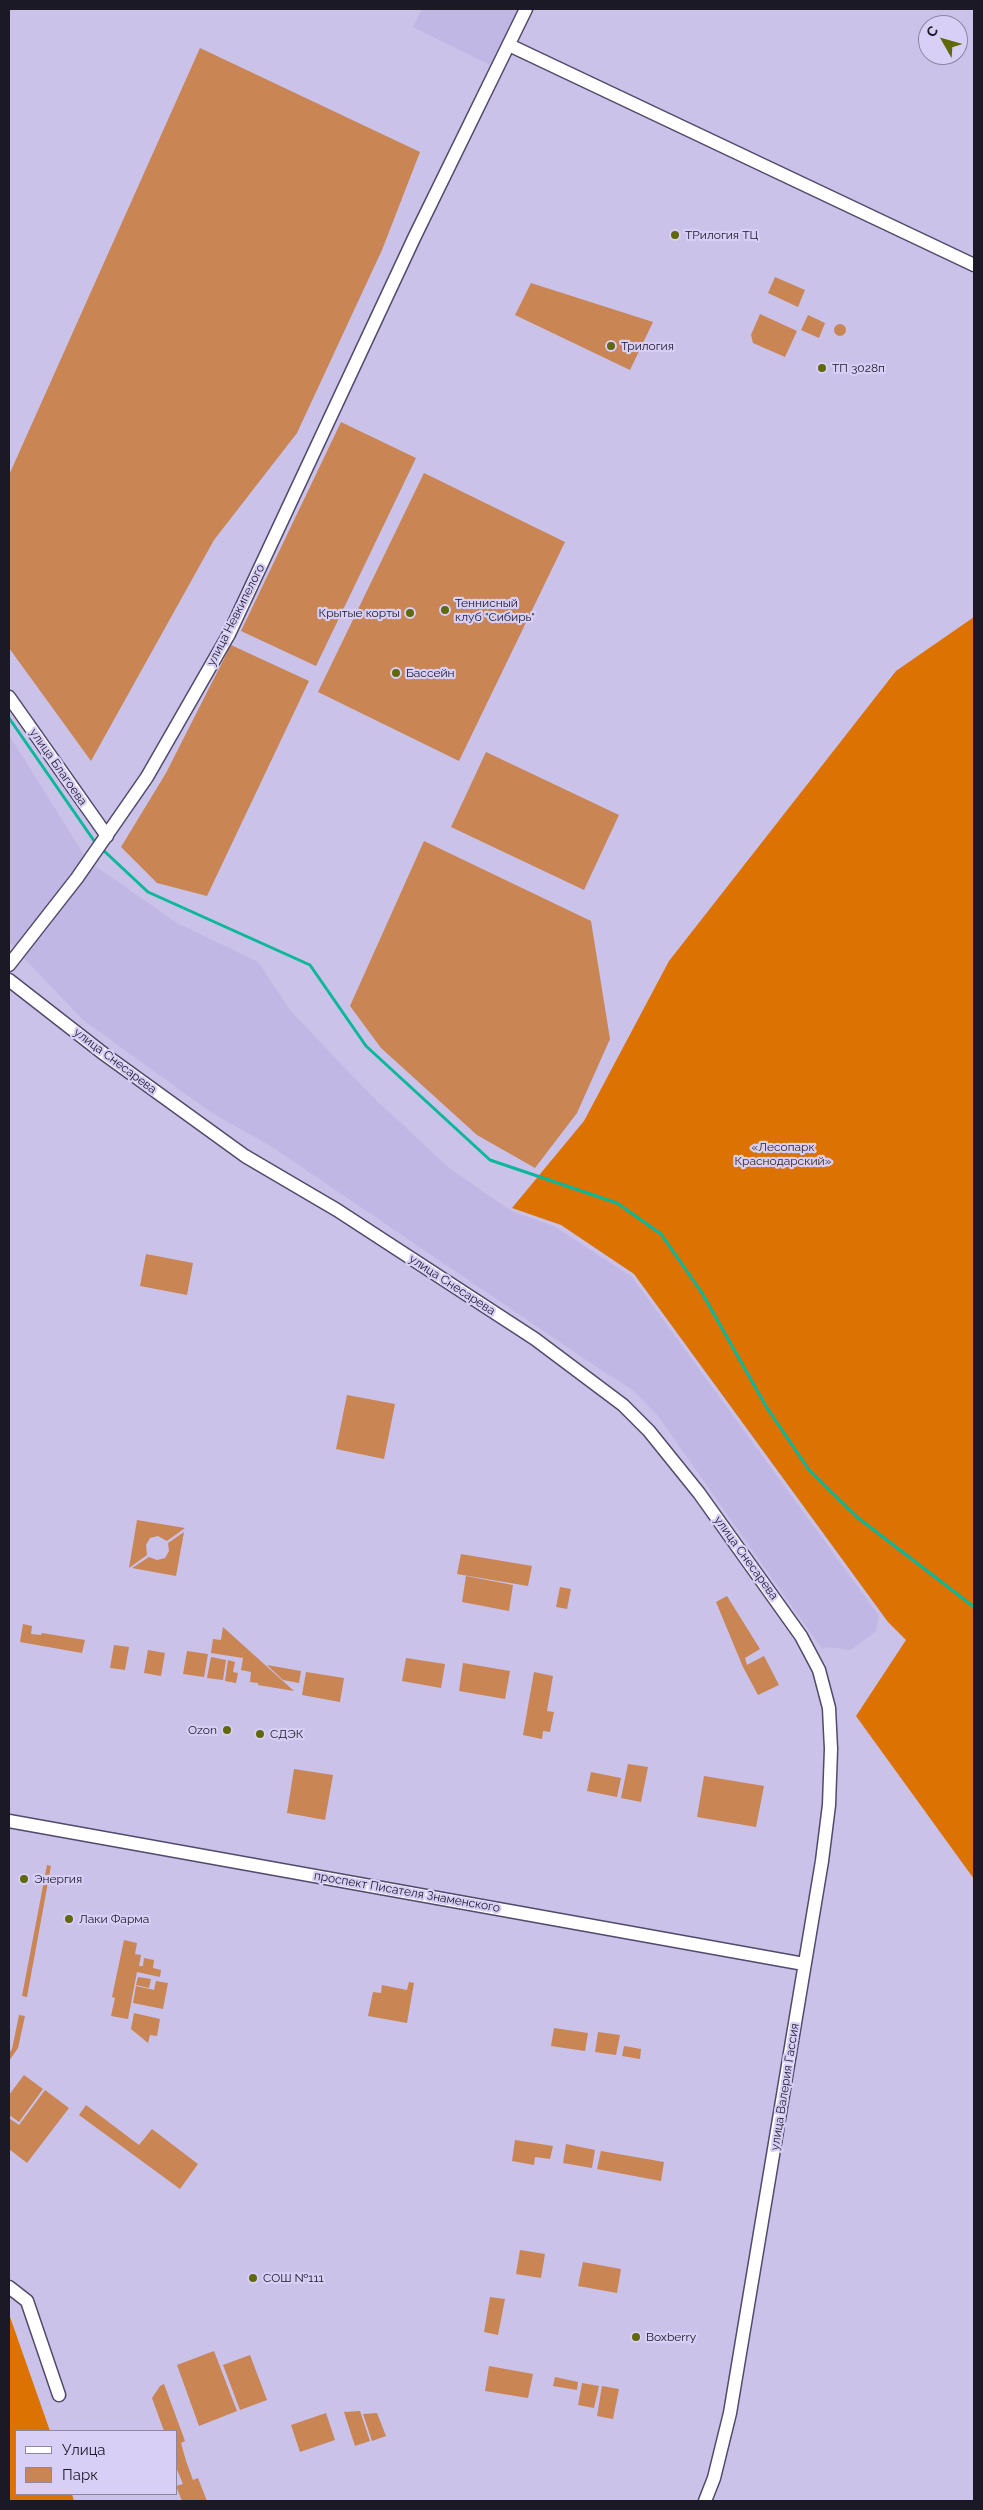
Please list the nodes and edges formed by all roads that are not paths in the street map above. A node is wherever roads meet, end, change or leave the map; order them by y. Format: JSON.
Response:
{"nodes":[{"id":1,"x":526,"y":9,"type":"edge"},
{"id":2,"x":509,"y":45,"type":"junction"},
{"id":3,"x":974,"y":265,"type":"edge"},
{"id":4,"x":9,"y":697,"type":"edge"},
{"id":5,"x":105,"y":839,"type":"junction"},
{"id":6,"x":9,"y":965,"type":"edge"},
{"id":7,"x":9,"y":980,"type":"edge"},
{"id":8,"x":819,"y":1670,"type":"joint"},
{"id":9,"x":9,"y":1821,"type":"edge"},
{"id":10,"x":804,"y":1964,"type":"junction"},
{"id":11,"x":9,"y":2288,"type":"edge"},
{"id":12,"x":59,"y":2395,"type":"dead end"},
{"id":13,"x":705,"y":2501,"type":"edge"}],
"edges":[{"from":1,"to":2,"type":"street","name":"улица Невкипелого"},
{"from":2,"to":3,"type":"street"},
{"from":2,"to":5,"type":"street","name":"улица Невкипелого"},
{"from":4,"to":5,"type":"street","name":"улица Благоева"},
{"from":5,"to":6,"type":"street","name":"улица Невкипелого"},
{"from":7,"to":8,"type":"street","name":"улица Снесарева"},
{"from":8,"to":10,"type":"street","name":"улица Валерия Гассия"},
{"from":9,"to":10,"type":"street","name":"проспект Писателя Знаменского"},
{"from":10,"to":13,"type":"street","name":"улица Валерия Гассия"},
{"from":11,"to":12,"type":"street"}]}
